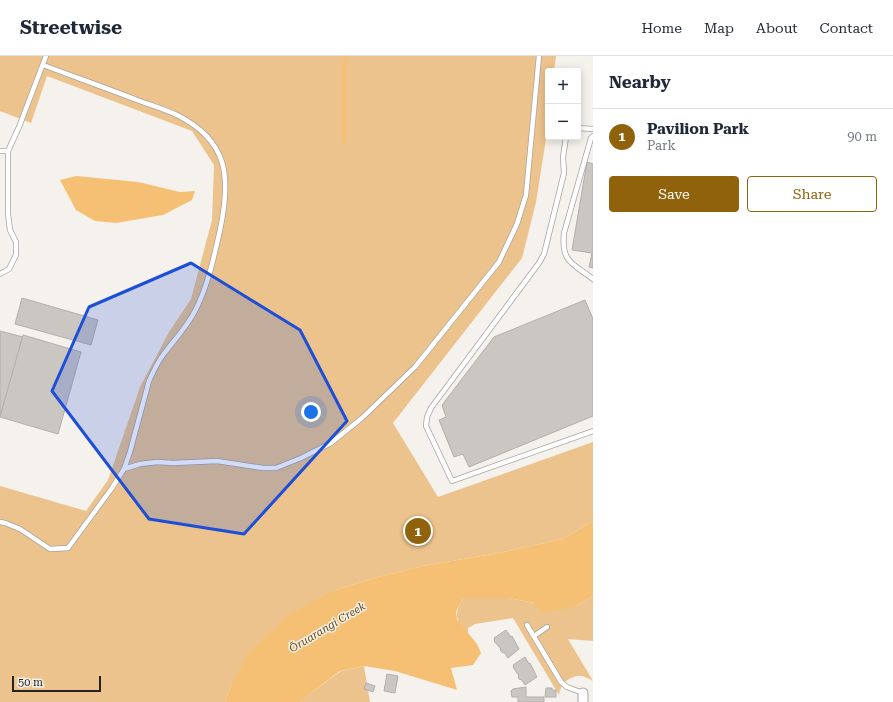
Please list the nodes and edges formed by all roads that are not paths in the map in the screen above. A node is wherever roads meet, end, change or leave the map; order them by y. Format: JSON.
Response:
{"nodes":[{"id":1,"x":46,"y":56,"type":"edge"},
{"id":2,"x":539,"y":56,"type":"edge"},
{"id":3,"x":43,"y":65,"type":"junction"},
{"id":4,"x":581,"y":128,"type":"edge"},
{"id":5,"x":593,"y":129,"type":"edge"},
{"id":6,"x":593,"y":136,"type":"edge"},
{"id":7,"x":564,"y":140,"type":"edge"},
{"id":8,"x":0,"y":151,"type":"edge"},
{"id":9,"x":8,"y":151,"type":"junction"},
{"id":10,"x":0,"y":274,"type":"edge"},
{"id":11,"x":593,"y":279,"type":"edge"},
{"id":12,"x":593,"y":431,"type":"edge"},
{"id":13,"x":124,"y":469,"type":"junction"},
{"id":14,"x":0,"y":522,"type":"edge"},
{"id":15,"x":527,"y":625,"type":"dead end"},
{"id":16,"x":547,"y":627,"type":"dead end"},
{"id":17,"x":534,"y":636,"type":"junction"},
{"id":18,"x":583,"y":698,"type":"edge"}],
"edges":[{"from":1,"to":3,"type":"lane"},
{"from":2,"to":13,"type":"lane"},
{"from":3,"to":9,"type":"lane"},
{"from":3,"to":13,"type":"lane"},
{"from":4,"to":5,"type":"lane"},
{"from":6,"to":11,"type":"lane"},
{"from":7,"to":12,"type":"lane"},
{"from":8,"to":9,"type":"lane"},
{"from":9,"to":10,"type":"lane"},
{"from":13,"to":14,"type":"lane"},
{"from":15,"to":17,"type":"lane"},
{"from":16,"to":17,"type":"lane"},
{"from":17,"to":18,"type":"lane"}]}
